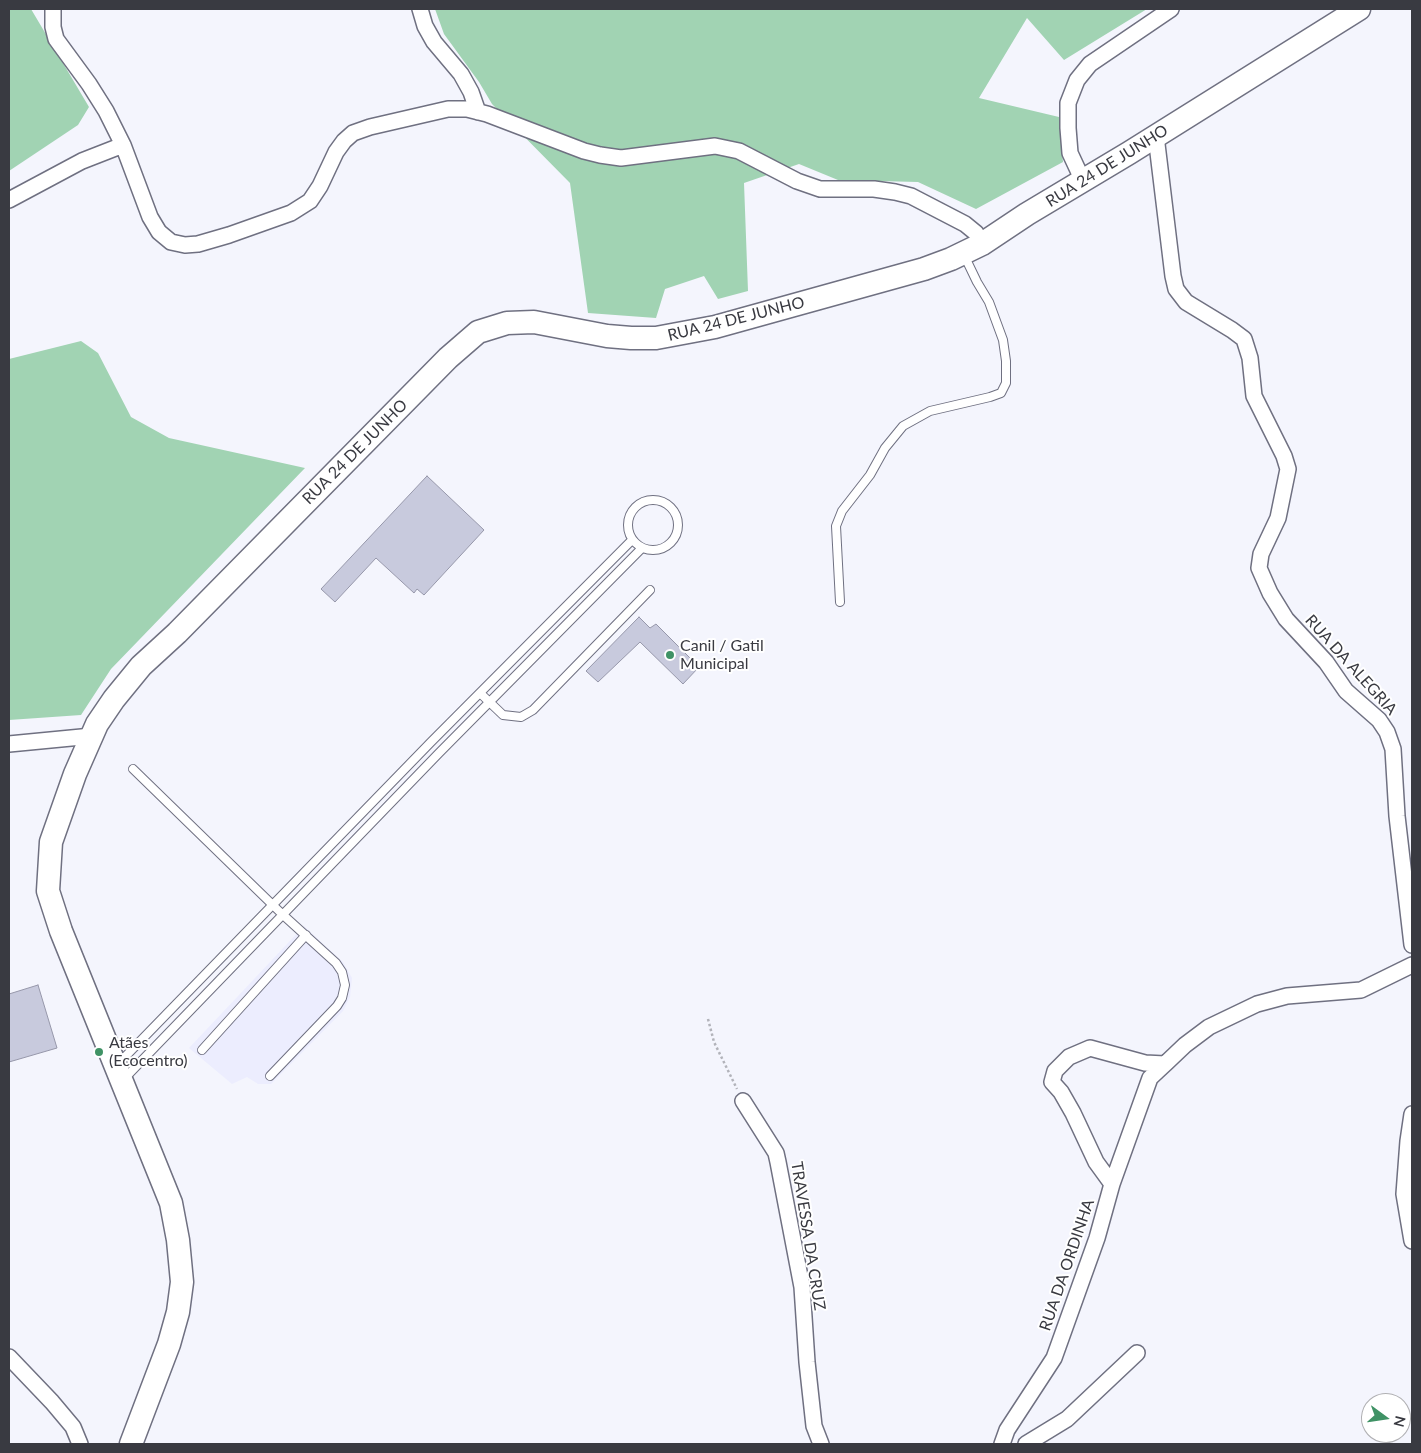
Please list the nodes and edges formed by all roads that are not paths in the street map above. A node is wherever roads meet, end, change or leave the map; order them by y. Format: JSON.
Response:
{"nodes":[{"id":1,"x":53,"y":9,"type":"edge"},
{"id":2,"x":420,"y":9,"type":"edge"},
{"id":3,"x":1171,"y":9,"type":"edge"},
{"id":4,"x":1359,"y":9,"type":"edge"},
{"id":5,"x":478,"y":112,"type":"junction"},
{"id":6,"x":1156,"y":136,"type":"junction"},
{"id":7,"x":123,"y":145,"type":"junction"},
{"id":8,"x":1083,"y":181,"type":"junction"},
{"id":9,"x":9,"y":200,"type":"edge"},
{"id":10,"x":973,"y":248,"type":"junction"},
{"id":11,"x":632,"y":540,"type":"junction"},
{"id":12,"x":642,"y":548,"type":"junction"},
{"id":13,"x":650,"y":590,"type":"dead end"},
{"id":14,"x":840,"y":602,"type":"dead end"},
{"id":15,"x":480,"y":693,"type":"junction"},
{"id":16,"x":489,"y":702,"type":"junction"},
{"id":17,"x":92,"y":736,"type":"junction"},
{"id":18,"x":9,"y":744,"type":"edge"},
{"id":19,"x":133,"y":769,"type":"dead end"},
{"id":20,"x":273,"y":904,"type":"junction"},
{"id":21,"x":282,"y":914,"type":"junction"},
{"id":22,"x":306,"y":935,"type":"junction"},
{"id":23,"x":1412,"y":945,"type":"edge"},
{"id":24,"x":1412,"y":965,"type":"edge"},
{"id":25,"x":202,"y":1050,"type":"dead end"},
{"id":26,"x":1165,"y":1064,"type":"junction"},
{"id":27,"x":119,"y":1074,"type":"junction"},
{"id":28,"x":270,"y":1076,"type":"dead end"},
{"id":29,"x":743,"y":1101,"type":"road end"},
{"id":30,"x":1412,"y":1114,"type":"edge"},
{"id":31,"x":1112,"y":1184,"type":"junction"},
{"id":32,"x":1412,"y":1242,"type":"edge"},
{"id":33,"x":1137,"y":1353,"type":"dead end"},
{"id":34,"x":9,"y":1357,"type":"edge"},
{"id":35,"x":80,"y":1444,"type":"edge"},
{"id":36,"x":131,"y":1444,"type":"edge"},
{"id":37,"x":821,"y":1444,"type":"edge"},
{"id":38,"x":1002,"y":1444,"type":"edge"},
{"id":39,"x":1026,"y":1444,"type":"edge"}],
"edges":[{"from":1,"to":7,"type":"street"},
{"from":2,"to":5,"type":"street"},
{"from":3,"to":8,"type":"street"},
{"from":4,"to":6,"type":"main road","name":"RUA 24 DE JUNHO"},
{"from":5,"to":7,"type":"street"},
{"from":5,"to":10,"type":"street"},
{"from":6,"to":8,"type":"main road","name":"RUA 24 DE JUNHO"},
{"from":6,"to":23,"type":"street","name":"RUA DA ALEGRIA"},
{"from":7,"to":9,"type":"street"},
{"from":8,"to":10,"type":"main road","name":"RUA 24 DE JUNHO"},
{"from":10,"to":14,"type":"lane"},
{"from":10,"to":17,"type":"main road","name":"RUA 24 DE JUNHO"},
{"from":11,"to":12,"type":"lane"},
{"from":11,"to":12,"type":"lane"},
{"from":11,"to":15,"type":"lane"},
{"from":12,"to":16,"type":"lane"},
{"from":13,"to":16,"type":"lane"},
{"from":15,"to":16,"type":"lane"},
{"from":15,"to":20,"type":"lane"},
{"from":16,"to":21,"type":"lane"},
{"from":17,"to":18,"type":"street"},
{"from":17,"to":27,"type":"main road","name":"RUA 24 DE JUNHO"},
{"from":19,"to":20,"type":"lane"},
{"from":20,"to":21,"type":"lane"},
{"from":20,"to":27,"type":"lane"},
{"from":21,"to":22,"type":"lane"},
{"from":21,"to":27,"type":"lane"},
{"from":22,"to":25,"type":"lane"},
{"from":22,"to":28,"type":"lane"},
{"from":24,"to":26,"type":"street"},
{"from":26,"to":31,"type":"street"},
{"from":26,"to":31,"type":"street","name":"RUA DA ORDINHA"},
{"from":27,"to":36,"type":"main road","name":"RUA 24 DE JUNHO"},
{"from":29,"to":37,"type":"street","name":"TRAVESSA DA CRUZ"},
{"from":30,"to":32,"type":"street"},
{"from":31,"to":38,"type":"street","name":"RUA DA ORDINHA"},
{"from":33,"to":39,"type":"street"},
{"from":34,"to":35,"type":"street"}]}
